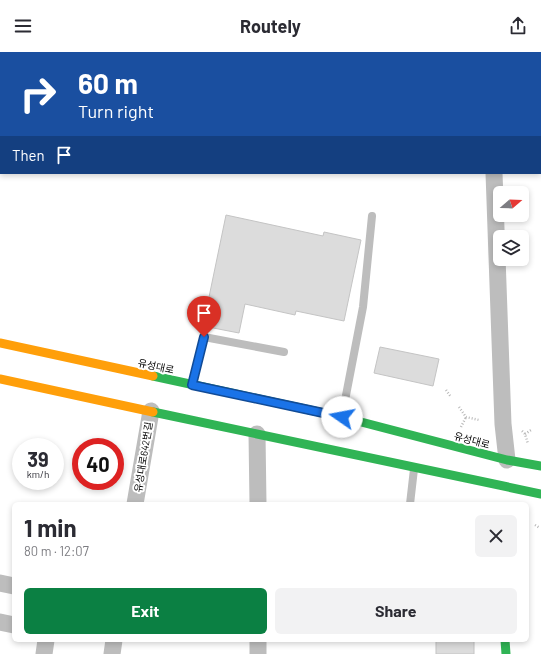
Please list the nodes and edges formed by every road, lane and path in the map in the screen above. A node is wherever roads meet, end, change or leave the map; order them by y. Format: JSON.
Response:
{"nodes":[{"id":1,"x":494,"y":174,"type":"edge"},
{"id":2,"x":372,"y":216,"type":"dead end"},
{"id":3,"x":0,"y":343,"type":"edge"},
{"id":4,"x":284,"y":352,"type":"dead end"},
{"id":5,"x":0,"y":379,"type":"edge"},
{"id":6,"x":192,"y":385,"type":"junction"},
{"id":7,"x":446,"y":390,"type":"dead end"},
{"id":8,"x":451,"y":397,"type":"dead end"},
{"id":9,"x":459,"y":407,"type":"dead end"},
{"id":10,"x":151,"y":411,"type":"junction"},
{"id":11,"x":342,"y":417,"type":"junction"},
{"id":12,"x":466,"y":417,"type":"junction"},
{"id":13,"x":479,"y":420,"type":"dead end"},
{"id":14,"x":531,"y":430,"type":"dead end"},
{"id":15,"x":459,"y":432,"type":"dead end"},
{"id":16,"x":257,"y":434,"type":"junction"},
{"id":17,"x":529,"y":447,"type":"dead end"},
{"id":18,"x":541,"y":466,"type":"edge"},
{"id":19,"x":506,"y":467,"type":"junction"},
{"id":20,"x":415,"y":468,"type":"junction"},
{"id":21,"x":505,"y":487,"type":"junction"},
{"id":22,"x":541,"y":494,"type":"edge"},
{"id":23,"x":505,"y":498,"type":"dead end"},
{"id":24,"x":135,"y":502,"type":"edge"},
{"id":25,"x":258,"y":502,"type":"edge"},
{"id":26,"x":410,"y":502,"type":"edge"},
{"id":27,"x":535,"y":525,"type":"dead end"},
{"id":28,"x":540,"y":528,"type":"edge"},
{"id":29,"x":0,"y":583,"type":"edge"},
{"id":30,"x":12,"y":586,"type":"edge"},
{"id":31,"x":0,"y":622,"type":"edge"},
{"id":32,"x":12,"y":625,"type":"edge"},
{"id":33,"x":46,"y":642,"type":"edge"},
{"id":34,"x":114,"y":642,"type":"edge"},
{"id":35,"x":258,"y":642,"type":"edge"},
{"id":36,"x":505,"y":642,"type":"edge"},
{"id":37,"x":44,"y":654,"type":"edge"},
{"id":38,"x":112,"y":654,"type":"edge"},
{"id":39,"x":258,"y":654,"type":"edge"},
{"id":40,"x":506,"y":654,"type":"edge"}],
"edges":[{"from":1,"to":19,"type":"street"},
{"from":2,"to":11,"type":"lane"},
{"from":3,"to":6,"type":"street","name":"유성대로"},
{"from":4,"to":6,"type":"lane"},
{"from":5,"to":10,"type":"street"},
{"from":6,"to":11,"type":"street","name":"유성대로"},
{"from":7,"to":8,"type":"path"},
{"from":9,"to":12,"type":"path"},
{"from":10,"to":16,"type":"street"},
{"from":10,"to":24,"type":"street","name":"유성대로642번길"},
{"from":11,"to":19,"type":"street","name":"유성대로"},
{"from":12,"to":13,"type":"path"},
{"from":12,"to":15,"type":"path"},
{"from":14,"to":17,"type":"path"},
{"from":16,"to":20,"type":"street"},
{"from":16,"to":25,"type":"street"},
{"from":18,"to":19,"type":"street","name":"유성대로"},
{"from":19,"to":21,"type":"street"},
{"from":20,"to":21,"type":"street"},
{"from":20,"to":26,"type":"lane"},
{"from":21,"to":22,"type":"street"},
{"from":21,"to":23,"type":"street"},
{"from":27,"to":28,"type":"path"},
{"from":29,"to":30,"type":"street"},
{"from":31,"to":32,"type":"street"},
{"from":33,"to":37,"type":"street"},
{"from":34,"to":38,"type":"street"},
{"from":35,"to":39,"type":"street"},
{"from":36,"to":40,"type":"street"}]}
